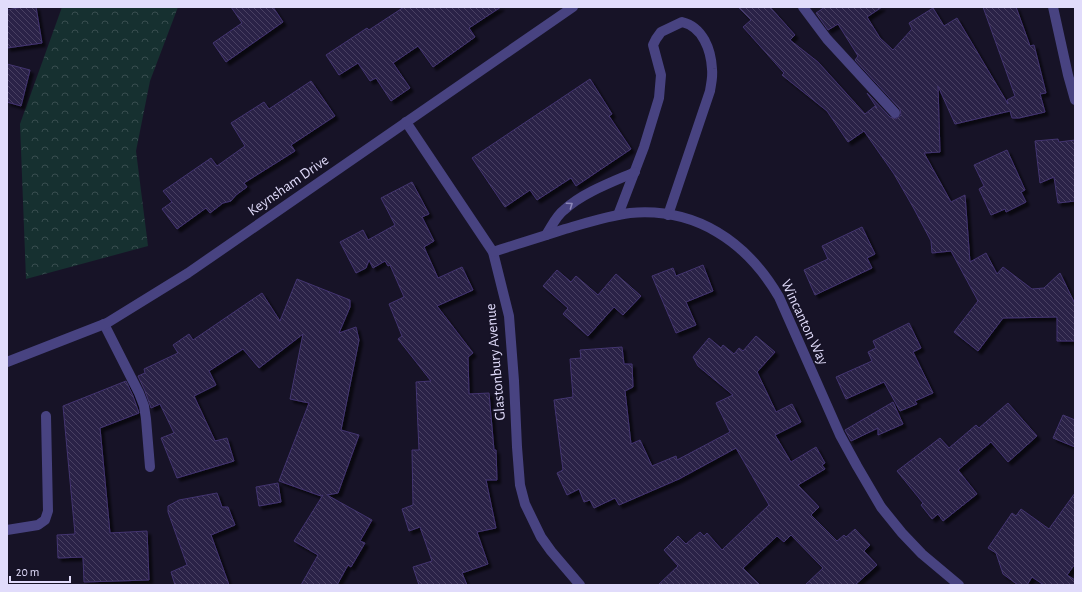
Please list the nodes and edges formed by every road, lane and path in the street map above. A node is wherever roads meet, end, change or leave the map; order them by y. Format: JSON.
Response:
{"nodes":[{"id":1,"x":573,"y":7,"type":"edge"},
{"id":2,"x":803,"y":7,"type":"edge"},
{"id":3,"x":1053,"y":7,"type":"edge"},
{"id":4,"x":1075,"y":100,"type":"edge"},
{"id":5,"x":895,"y":113,"type":"dead end"},
{"id":6,"x":406,"y":122,"type":"junction"},
{"id":7,"x":635,"y":172,"type":"junction"},
{"id":8,"x":618,"y":215,"type":"junction"},
{"id":9,"x":668,"y":215,"type":"junction"},
{"id":10,"x":546,"y":235,"type":"junction"},
{"id":11,"x":493,"y":252,"type":"junction"},
{"id":12,"x":104,"y":324,"type":"junction"},
{"id":13,"x":7,"y":362,"type":"edge"},
{"id":14,"x":46,"y":416,"type":"dead end"},
{"id":15,"x":150,"y":467,"type":"dead end"},
{"id":16,"x":7,"y":530,"type":"edge"},
{"id":17,"x":580,"y":585,"type":"edge"},
{"id":18,"x":959,"y":585,"type":"edge"}],
"edges":[{"from":1,"to":6,"type":"street","name":"Keynsham Drive"},
{"from":2,"to":5,"type":"street"},
{"from":3,"to":4,"type":"street"},
{"from":6,"to":11,"type":"street","name":"Glastonbury Avenue"},
{"from":6,"to":12,"type":"street","name":"Keynsham Drive"},
{"from":7,"to":8,"type":"street"},
{"from":7,"to":9,"type":"street"},
{"from":10,"to":7,"type":"street","one_way":true},
{"from":8,"to":9,"type":"street","name":"Wincanton Way"},
{"from":8,"to":10,"type":"street","name":"Wincanton Way"},
{"from":9,"to":18,"type":"street","name":"Wincanton Way"},
{"from":10,"to":11,"type":"street","name":"Wincanton Way"},
{"from":11,"to":17,"type":"street","name":"Glastonbury Avenue"},
{"from":12,"to":13,"type":"street","name":"Keynsham Drive"},
{"from":12,"to":15,"type":"street"},
{"from":14,"to":16,"type":"street"}]}
